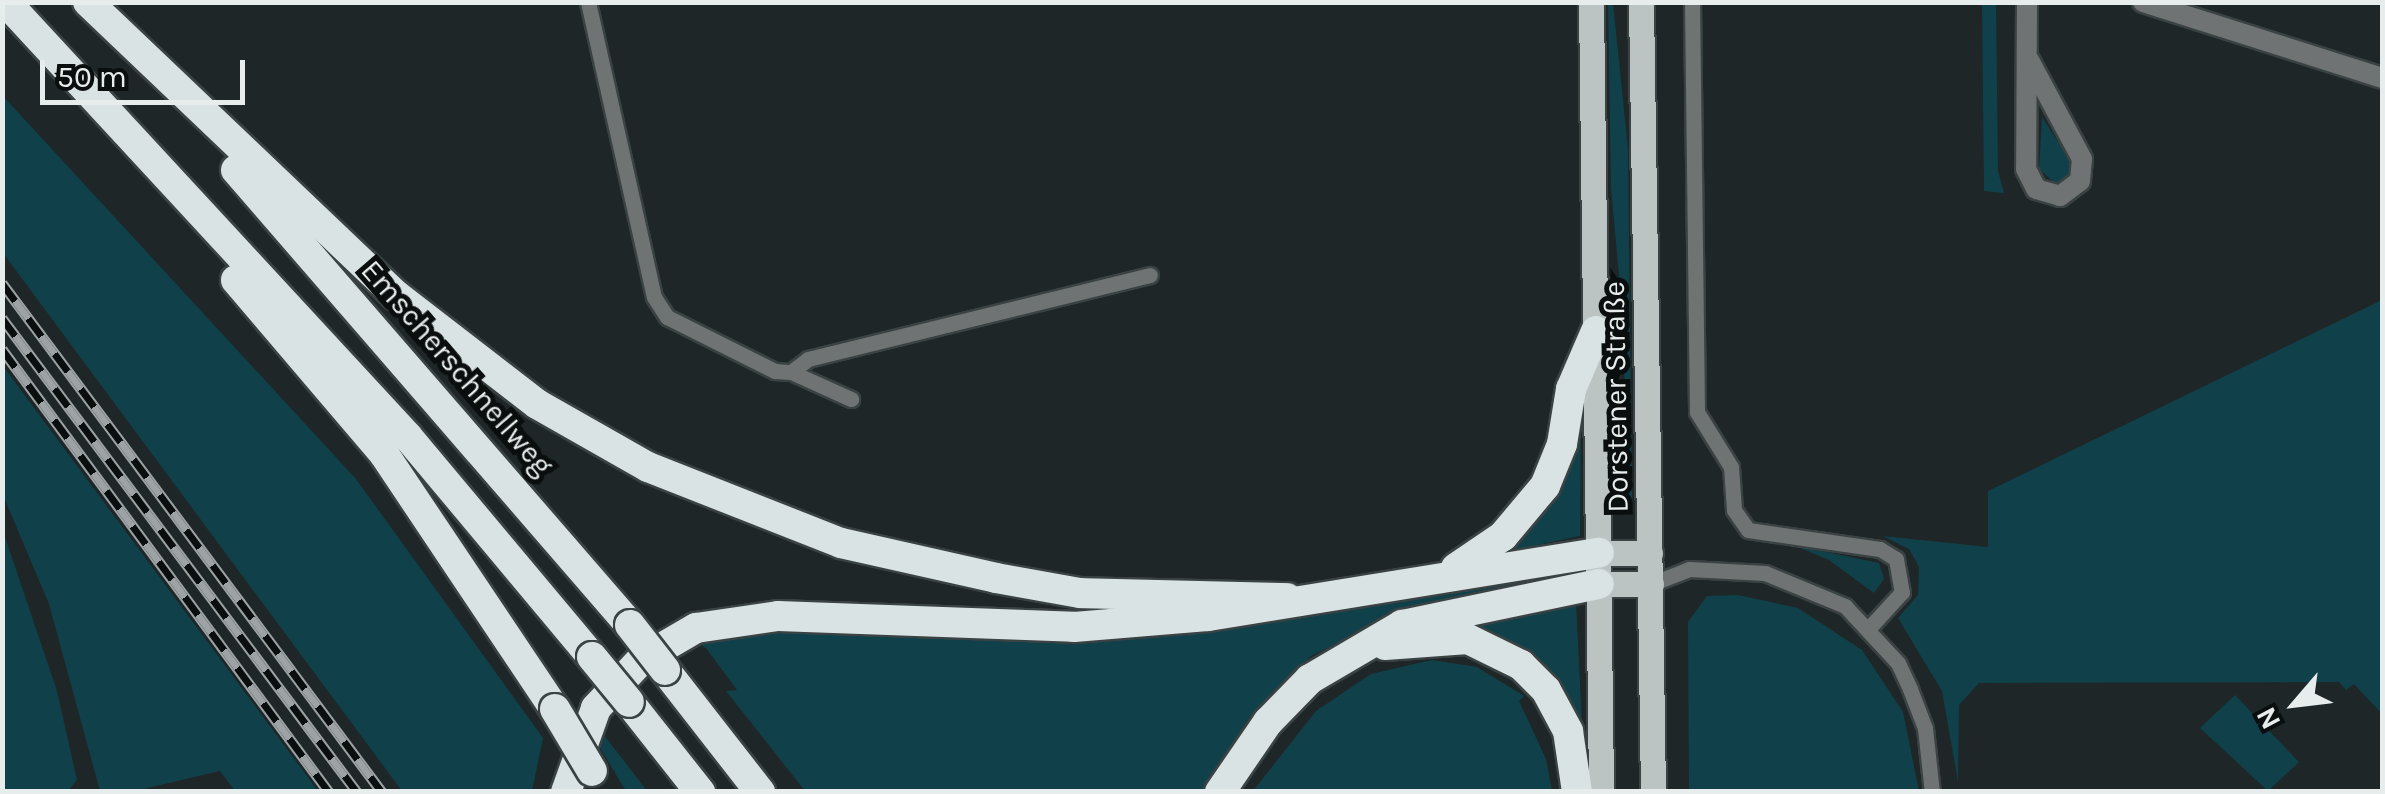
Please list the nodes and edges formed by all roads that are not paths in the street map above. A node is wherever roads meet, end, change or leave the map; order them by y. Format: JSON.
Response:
{"nodes":[{"id":1,"x":6,"y":2,"type":"edge"},
{"id":2,"x":88,"y":2,"type":"edge"},
{"id":3,"x":588,"y":2,"type":"edge"},
{"id":4,"x":1592,"y":2,"type":"edge"},
{"id":5,"x":1641,"y":2,"type":"edge"},
{"id":6,"x":1692,"y":2,"type":"edge"},
{"id":7,"x":2028,"y":2,"type":"edge"},
{"id":8,"x":2143,"y":2,"type":"edge"},
{"id":9,"x":2029,"y":60,"type":"junction"},
{"id":10,"x":2382,"y":78,"type":"edge"},
{"id":11,"x":161,"y":170,"type":"junction"},
{"id":12,"x":1150,"y":275,"type":"dead end"},
{"id":13,"x":1596,"y":332,"type":"junction"},
{"id":14,"x":792,"y":372,"type":"junction"},
{"id":15,"x":851,"y":398,"type":"dead end"},
{"id":16,"x":1599,"y":553,"type":"junction"},
{"id":17,"x":1650,"y":553,"type":"junction"},
{"id":18,"x":1689,"y":569,"type":"junction"},
{"id":19,"x":1445,"y":574,"type":"junction"},
{"id":20,"x":1599,"y":584,"type":"junction"},
{"id":21,"x":1650,"y":584,"type":"junction"},
{"id":22,"x":1287,"y":598,"type":"junction"},
{"id":23,"x":1869,"y":628,"type":"junction"},
{"id":24,"x":1362,"y":648,"type":"junction"},
{"id":25,"x":598,"y":781,"type":"edge"},
{"id":26,"x":1228,"y":783,"type":"edge"},
{"id":27,"x":566,"y":792,"type":"edge"},
{"id":28,"x":700,"y":792,"type":"edge"},
{"id":29,"x":760,"y":792,"type":"edge"},
{"id":30,"x":1577,"y":792,"type":"edge"},
{"id":31,"x":1601,"y":792,"type":"edge"},
{"id":32,"x":1653,"y":792,"type":"edge"},
{"id":33,"x":1932,"y":792,"type":"edge"}],
"edges":[{"from":1,"to":11,"type":"highway"},
{"from":2,"to":22,"type":"highway"},
{"from":2,"to":29,"type":"highway","name":"Emscherschnellweg","bridge":true},
{"from":3,"to":14,"type":"lane"},
{"from":4,"to":13,"type":"main road","name":"Dorstener Straße"},
{"from":5,"to":17,"type":"main road","name":"Dorstener Straße"},
{"from":6,"to":23,"type":"lane"},
{"from":7,"to":9,"type":"street"},
{"from":8,"to":10,"type":"street"},
{"from":9,"to":9,"type":"street"},
{"from":11,"to":25,"type":"highway","bridge":true},
{"from":11,"to":28,"type":"highway","bridge":true},
{"from":12,"to":14,"type":"lane"},
{"from":13,"to":16,"type":"main road","name":"Dorstener Straße"},
{"from":13,"to":19,"type":"highway"},
{"from":14,"to":15,"type":"lane"},
{"from":16,"to":17,"type":"main road"},
{"from":16,"to":19,"type":"highway"},
{"from":16,"to":20,"type":"main road","name":"Dorstener Straße"},
{"from":17,"to":18,"type":"lane"},
{"from":17,"to":21,"type":"main road","name":"Dorstener Straße"},
{"from":18,"to":21,"type":"lane"},
{"from":18,"to":23,"type":"lane"},
{"from":19,"to":22,"type":"highway"},
{"from":20,"to":21,"type":"main road"},
{"from":20,"to":24,"type":"highway"},
{"from":20,"to":31,"type":"main road","name":"Dorstener Straße"},
{"from":21,"to":32,"type":"main road","name":"Dorstener Straße"},
{"from":22,"to":27,"type":"highway"},
{"from":23,"to":33,"type":"lane"},
{"from":24,"to":26,"type":"highway"},
{"from":24,"to":30,"type":"highway"}]}
